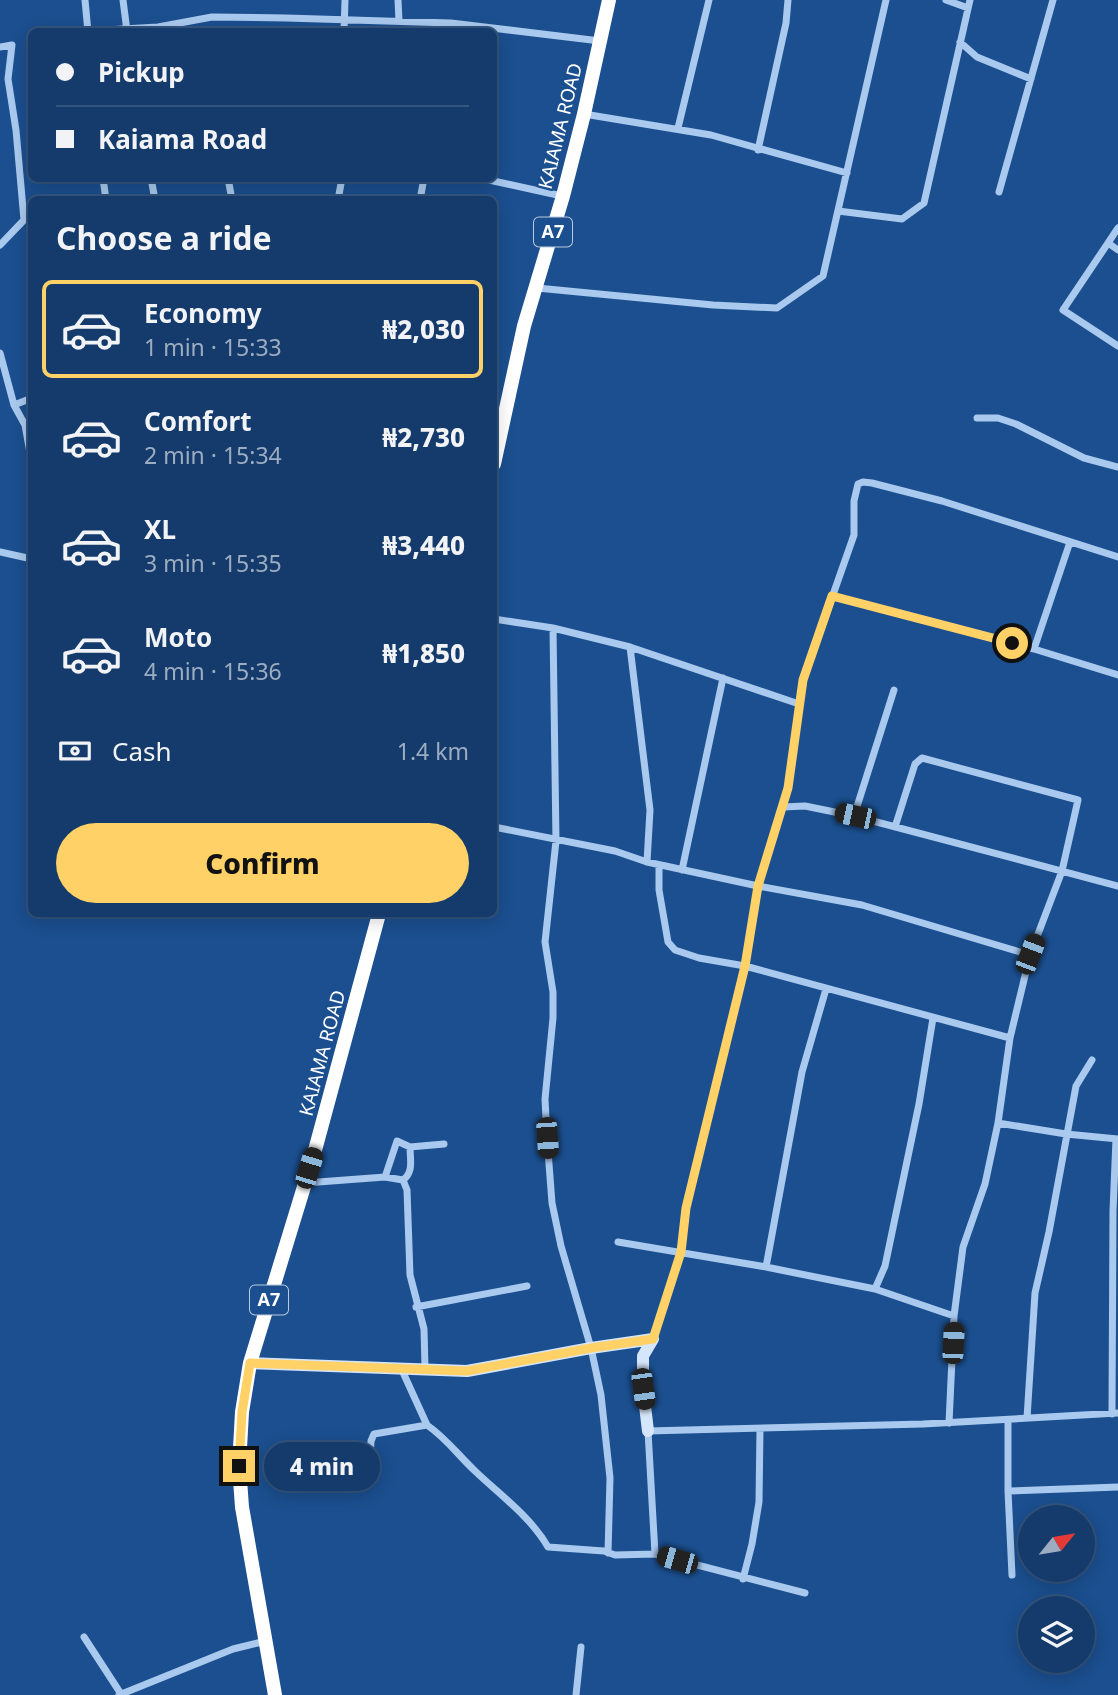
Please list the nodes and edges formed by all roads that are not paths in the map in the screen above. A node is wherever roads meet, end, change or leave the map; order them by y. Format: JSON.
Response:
{"nodes":[{"id":1,"x":85,"y":0,"type":"edge"},
{"id":2,"x":123,"y":0,"type":"edge"},
{"id":3,"x":345,"y":0,"type":"edge"},
{"id":4,"x":398,"y":0,"type":"edge"},
{"id":5,"x":609,"y":0,"type":"edge"},
{"id":6,"x":709,"y":0,"type":"edge"},
{"id":7,"x":788,"y":0,"type":"edge"},
{"id":8,"x":886,"y":0,"type":"edge"},
{"id":9,"x":946,"y":0,"type":"edge"},
{"id":10,"x":1053,"y":0,"type":"edge"},
{"id":11,"x":969,"y":4,"type":"edge"},
{"id":12,"x":344,"y":20,"type":"junction"},
{"id":13,"x":400,"y":21,"type":"junction"},
{"id":14,"x":418,"y":21,"type":"junction"},
{"id":15,"x":88,"y":28,"type":"edge"},
{"id":16,"x":127,"y":28,"type":"edge"},
{"id":17,"x":148,"y":28,"type":"edge"},
{"id":18,"x":344,"y":28,"type":"edge"},
{"id":19,"x":418,"y":28,"type":"edge"},
{"id":20,"x":492,"y":28,"type":"edge"},
{"id":21,"x":497,"y":29,"type":"edge"},
{"id":22,"x":600,"y":41,"type":"junction"},
{"id":23,"x":960,"y":42,"type":"junction"},
{"id":24,"x":0,"y":47,"type":"edge"},
{"id":25,"x":1031,"y":79,"type":"junction"},
{"id":26,"x":584,"y":114,"type":"junction"},
{"id":27,"x":678,"y":128,"type":"junction"},
{"id":28,"x":758,"y":150,"type":"junction"},
{"id":29,"x":847,"y":173,"type":"junction"},
{"id":30,"x":497,"y":182,"type":"edge"},
{"id":31,"x":999,"y":192,"type":"dead end"},
{"id":32,"x":563,"y":196,"type":"junction"},
{"id":33,"x":838,"y":211,"type":"junction"},
{"id":34,"x":1118,"y":228,"type":"edge"},
{"id":35,"x":1108,"y":243,"type":"junction"},
{"id":36,"x":0,"y":245,"type":"edge"},
{"id":37,"x":1118,"y":250,"type":"edge"},
{"id":38,"x":537,"y":288,"type":"junction"},
{"id":39,"x":1118,"y":346,"type":"edge"},
{"id":40,"x":0,"y":354,"type":"edge"},
{"id":41,"x":28,"y":400,"type":"edge"},
{"id":42,"x":14,"y":405,"type":"junction"},
{"id":43,"x":977,"y":418,"type":"dead end"},
{"id":44,"x":28,"y":442,"type":"edge"},
{"id":45,"x":497,"y":450,"type":"edge"},
{"id":46,"x":1118,"y":467,"type":"edge"},
{"id":47,"x":1070,"y":542,"type":"junction"},
{"id":48,"x":0,"y":552,"type":"edge"},
{"id":49,"x":1118,"y":557,"type":"edge"},
{"id":50,"x":28,"y":558,"type":"edge"},
{"id":51,"x":832,"y":596,"type":"junction"},
{"id":52,"x":497,"y":619,"type":"edge"},
{"id":53,"x":553,"y":628,"type":"junction"},
{"id":54,"x":630,"y":647,"type":"junction"},
{"id":55,"x":1034,"y":649,"type":"junction"},
{"id":56,"x":1118,"y":675,"type":"edge"},
{"id":57,"x":723,"y":678,"type":"junction"},
{"id":58,"x":894,"y":690,"type":"dead end"},
{"id":59,"x":799,"y":704,"type":"junction"},
{"id":60,"x":783,"y":807,"type":"junction"},
{"id":61,"x":855,"y":816,"type":"junction"},
{"id":62,"x":895,"y":827,"type":"junction"},
{"id":63,"x":497,"y":828,"type":"edge"},
{"id":64,"x":556,"y":841,"type":"junction"},
{"id":65,"x":647,"y":862,"type":"junction"},
{"id":66,"x":659,"y":865,"type":"junction"},
{"id":67,"x":682,"y":870,"type":"junction"},
{"id":68,"x":1062,"y":871,"type":"junction"},
{"id":69,"x":758,"y":886,"type":"junction"},
{"id":70,"x":1118,"y":886,"type":"edge"},
{"id":71,"x":378,"y":917,"type":"edge"},
{"id":72,"x":1030,"y":954,"type":"junction"},
{"id":73,"x":745,"y":966,"type":"junction"},
{"id":74,"x":826,"y":989,"type":"junction"},
{"id":75,"x":933,"y":1018,"type":"junction"},
{"id":76,"x":1010,"y":1038,"type":"junction"},
{"id":77,"x":1092,"y":1060,"type":"dead end"},
{"id":78,"x":998,"y":1123,"type":"junction"},
{"id":79,"x":1066,"y":1134,"type":"junction"},
{"id":80,"x":1117,"y":1139,"type":"edge"},
{"id":81,"x":444,"y":1144,"type":"dead end"},
{"id":82,"x":410,"y":1147,"type":"junction"},
{"id":83,"x":385,"y":1177,"type":"junction"},
{"id":84,"x":403,"y":1180,"type":"junction"},
{"id":85,"x":304,"y":1183,"type":"junction"},
{"id":86,"x":1116,"y":1211,"type":"edge"},
{"id":87,"x":618,"y":1242,"type":"dead end"},
{"id":88,"x":681,"y":1252,"type":"junction"},
{"id":89,"x":766,"y":1267,"type":"junction"},
{"id":90,"x":527,"y":1286,"type":"dead end"},
{"id":91,"x":875,"y":1289,"type":"junction"},
{"id":92,"x":416,"y":1307,"type":"junction"},
{"id":93,"x":954,"y":1316,"type":"junction"},
{"id":94,"x":653,"y":1339,"type":"junction"},
{"id":95,"x":591,"y":1348,"type":"junction"},
{"id":96,"x":250,"y":1363,"type":"junction"},
{"id":97,"x":401,"y":1368,"type":"junction"},
{"id":98,"x":425,"y":1368,"type":"junction"},
{"id":99,"x":1115,"y":1414,"type":"edge"},
{"id":100,"x":1027,"y":1418,"type":"junction"},
{"id":101,"x":1008,"y":1420,"type":"junction"},
{"id":102,"x":949,"y":1423,"type":"junction"},
{"id":103,"x":427,"y":1425,"type":"junction"},
{"id":104,"x":761,"y":1429,"type":"junction"},
{"id":105,"x":648,"y":1431,"type":"junction"},
{"id":106,"x":350,"y":1468,"type":"dead end"},
{"id":107,"x":1118,"y":1487,"type":"edge"},
{"id":108,"x":1008,"y":1491,"type":"junction"},
{"id":109,"x":608,"y":1553,"type":"junction"},
{"id":110,"x":654,"y":1554,"type":"junction"},
{"id":111,"x":1012,"y":1575,"type":"dead end"},
{"id":112,"x":743,"y":1579,"type":"junction"},
{"id":113,"x":805,"y":1593,"type":"dead end"},
{"id":114,"x":84,"y":1637,"type":"dead end"},
{"id":115,"x":267,"y":1641,"type":"junction"},
{"id":116,"x":581,"y":1647,"type":"dead end"},
{"id":117,"x":120,"y":1695,"type":"edge"},
{"id":118,"x":275,"y":1695,"type":"edge"},
{"id":119,"x":576,"y":1695,"type":"edge"}],
"edges":[{"from":1,"to":15,"type":"street"},
{"from":2,"to":16,"type":"street"},
{"from":3,"to":12,"type":"street"},
{"from":4,"to":13,"type":"street"},
{"from":5,"to":22,"type":"highway","name":"KAIAMA ROAD","number":"A7"},
{"from":6,"to":27,"type":"street"},
{"from":7,"to":28,"type":"street"},
{"from":8,"to":29,"type":"street"},
{"from":9,"to":11,"type":"street"},
{"from":10,"to":25,"type":"street"},
{"from":11,"to":23,"type":"street"},
{"from":12,"to":13,"type":"street"},
{"from":12,"to":17,"type":"street"},
{"from":12,"to":18,"type":"street"},
{"from":13,"to":14,"type":"street"},
{"from":14,"to":19,"type":"street"},
{"from":14,"to":20,"type":"street"},
{"from":21,"to":22,"type":"street"},
{"from":22,"to":26,"type":"highway","name":"KAIAMA ROAD","number":"A7"},
{"from":23,"to":25,"type":"street"},
{"from":23,"to":33,"type":"street"},
{"from":24,"to":36,"type":"street"},
{"from":25,"to":31,"type":"street"},
{"from":26,"to":27,"type":"street"},
{"from":26,"to":32,"type":"highway","name":"KAIAMA ROAD","number":"A7"},
{"from":27,"to":28,"type":"street"},
{"from":28,"to":29,"type":"street"},
{"from":29,"to":33,"type":"street"},
{"from":30,"to":32,"type":"street"},
{"from":32,"to":38,"type":"highway","name":"KAIAMA ROAD","number":"A7"},
{"from":33,"to":38,"type":"street"},
{"from":34,"to":35,"type":"street"},
{"from":35,"to":37,"type":"street"},
{"from":35,"to":39,"type":"street"},
{"from":38,"to":45,"type":"highway","name":"KAIAMA ROAD","number":"A7"},
{"from":40,"to":42,"type":"street"},
{"from":41,"to":42,"type":"street"},
{"from":42,"to":44,"type":"street"},
{"from":43,"to":46,"type":"street"},
{"from":47,"to":49,"type":"street"},
{"from":47,"to":51,"type":"street"},
{"from":47,"to":55,"type":"street"},
{"from":48,"to":50,"type":"street"},
{"from":51,"to":55,"type":"street"},
{"from":51,"to":59,"type":"street"},
{"from":52,"to":53,"type":"street"},
{"from":53,"to":54,"type":"street"},
{"from":53,"to":64,"type":"street"},
{"from":54,"to":57,"type":"street"},
{"from":54,"to":65,"type":"street"},
{"from":55,"to":56,"type":"street"},
{"from":57,"to":59,"type":"street"},
{"from":57,"to":67,"type":"street"},
{"from":58,"to":61,"type":"street"},
{"from":59,"to":60,"type":"street"},
{"from":60,"to":61,"type":"street"},
{"from":60,"to":69,"type":"street"},
{"from":61,"to":62,"type":"street"},
{"from":62,"to":68,"type":"street"},
{"from":62,"to":68,"type":"street"},
{"from":63,"to":64,"type":"street"},
{"from":64,"to":65,"type":"street"},
{"from":64,"to":95,"type":"street"},
{"from":65,"to":66,"type":"street"},
{"from":66,"to":67,"type":"street"},
{"from":66,"to":73,"type":"street"},
{"from":67,"to":69,"type":"street"},
{"from":68,"to":70,"type":"street"},
{"from":68,"to":72,"type":"street"},
{"from":69,"to":72,"type":"street"},
{"from":69,"to":73,"type":"street"},
{"from":71,"to":85,"type":"highway","name":"KAIAMA ROAD","number":"A7"},
{"from":72,"to":76,"type":"street"},
{"from":73,"to":74,"type":"street"},
{"from":73,"to":88,"type":"street"},
{"from":74,"to":75,"type":"street"},
{"from":74,"to":89,"type":"street"},
{"from":75,"to":76,"type":"street"},
{"from":75,"to":91,"type":"street"},
{"from":76,"to":78,"type":"street"},
{"from":77,"to":79,"type":"street"},
{"from":78,"to":79,"type":"street"},
{"from":78,"to":93,"type":"street"},
{"from":79,"to":80,"type":"street"},
{"from":79,"to":100,"type":"street"},
{"from":80,"to":86,"type":"street"},
{"from":81,"to":82,"type":"street"},
{"from":82,"to":83,"type":"street"},
{"from":82,"to":84,"type":"street"},
{"from":83,"to":84,"type":"street"},
{"from":83,"to":85,"type":"street"},
{"from":84,"to":92,"type":"street"},
{"from":85,"to":96,"type":"highway","name":"KAIAMA ROAD","number":"A7"},
{"from":86,"to":99,"type":"street"},
{"from":87,"to":88,"type":"street"},
{"from":88,"to":89,"type":"street"},
{"from":88,"to":94,"type":"street"},
{"from":89,"to":91,"type":"street"},
{"from":90,"to":92,"type":"street"},
{"from":91,"to":93,"type":"street"},
{"from":92,"to":98,"type":"street"},
{"from":93,"to":102,"type":"street"},
{"from":94,"to":95,"type":"street"},
{"from":94,"to":105,"type":"street"},
{"from":95,"to":98,"type":"street"},
{"from":95,"to":109,"type":"street"},
{"from":96,"to":97,"type":"street"},
{"from":96,"to":115,"type":"highway","name":"KAIAMA ROAD","number":"A7"},
{"from":97,"to":98,"type":"street"},
{"from":97,"to":103,"type":"street"},
{"from":99,"to":100,"type":"street"},
{"from":100,"to":101,"type":"street"},
{"from":101,"to":102,"type":"street"},
{"from":101,"to":108,"type":"street"},
{"from":102,"to":104,"type":"street"},
{"from":103,"to":106,"type":"street"},
{"from":103,"to":109,"type":"street"},
{"from":104,"to":105,"type":"street"},
{"from":104,"to":112,"type":"street"},
{"from":105,"to":110,"type":"street"},
{"from":107,"to":108,"type":"street"},
{"from":108,"to":111,"type":"street"},
{"from":109,"to":110,"type":"street"},
{"from":110,"to":112,"type":"street"},
{"from":112,"to":113,"type":"street"},
{"from":114,"to":117,"type":"street"},
{"from":115,"to":117,"type":"street"},
{"from":115,"to":118,"type":"highway","name":"KAIAMA ROAD","number":"A7"},
{"from":116,"to":119,"type":"street"}]}
